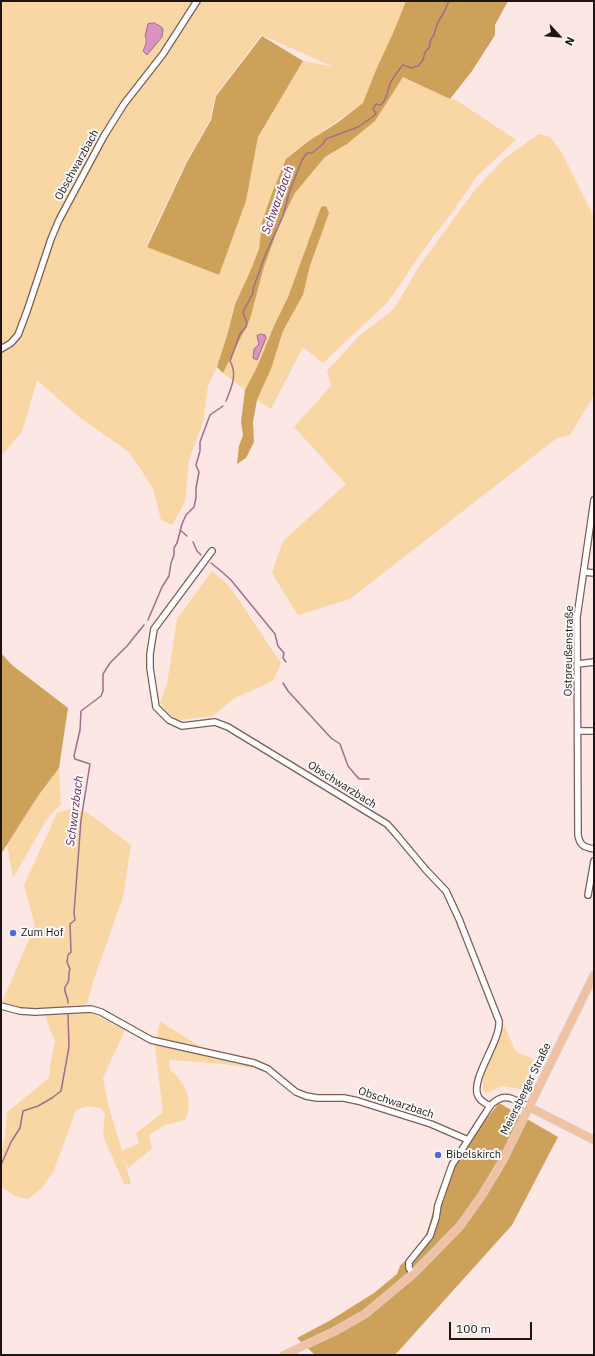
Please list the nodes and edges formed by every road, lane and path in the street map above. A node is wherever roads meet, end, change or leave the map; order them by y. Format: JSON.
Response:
{"nodes":[{"id":1,"x":197,"y":1,"type":"edge"},
{"id":2,"x":1,"y":349,"type":"edge"},
{"id":3,"x":594,"y":500,"type":"edge"},
{"id":4,"x":212,"y":551,"type":"dead end"},
{"id":5,"x":584,"y":572,"type":"junction"},
{"id":6,"x":594,"y":573,"type":"edge"},
{"id":7,"x":594,"y":662,"type":"edge"},
{"id":8,"x":578,"y":664,"type":"junction"},
{"id":9,"x":578,"y":731,"type":"junction"},
{"id":10,"x":594,"y":731,"type":"edge"},
{"id":11,"x":594,"y":849,"type":"edge"},
{"id":12,"x":594,"y":861,"type":"edge"},
{"id":13,"x":588,"y":895,"type":"dead end"},
{"id":14,"x":594,"y":975,"type":"edge"},
{"id":15,"x":1,"y":1006,"type":"edge"},
{"id":16,"x":490,"y":1106,"type":"junction"},
{"id":17,"x":529,"y":1107,"type":"junction"},
{"id":18,"x":468,"y":1140,"type":"junction"},
{"id":19,"x":594,"y":1140,"type":"edge"},
{"id":20,"x":413,"y":1274,"type":"junction"},
{"id":21,"x":284,"y":1355,"type":"edge"}],
"edges":[{"from":1,"to":2,"type":"street","name":"Obschwarzbach"},
{"from":3,"to":5,"type":"street","name":"Ostpreußenstraße"},
{"from":4,"to":16,"type":"street","name":"Obschwarzbach"},
{"from":5,"to":6,"type":"street"},
{"from":5,"to":8,"type":"street","name":"Ostpreußenstraße"},
{"from":7,"to":8,"type":"street"},
{"from":8,"to":9,"type":"street","name":"Ostpreußenstraße"},
{"from":9,"to":10,"type":"street"},
{"from":9,"to":11,"type":"street","name":"Ostpreußenstraße"},
{"from":12,"to":13,"type":"street"},
{"from":14,"to":17,"type":"main road","name":"Meiersberger Straße"},
{"from":15,"to":18,"type":"street","name":"Obschwarzbach"},
{"from":16,"to":17,"type":"street"},
{"from":16,"to":18,"type":"street"},
{"from":17,"to":19,"type":"main road"},
{"from":17,"to":20,"type":"main road","name":"Meiersberger Straße"},
{"from":18,"to":20,"type":"street"},
{"from":20,"to":21,"type":"main road","name":"Meiersberger Straße"}]}
